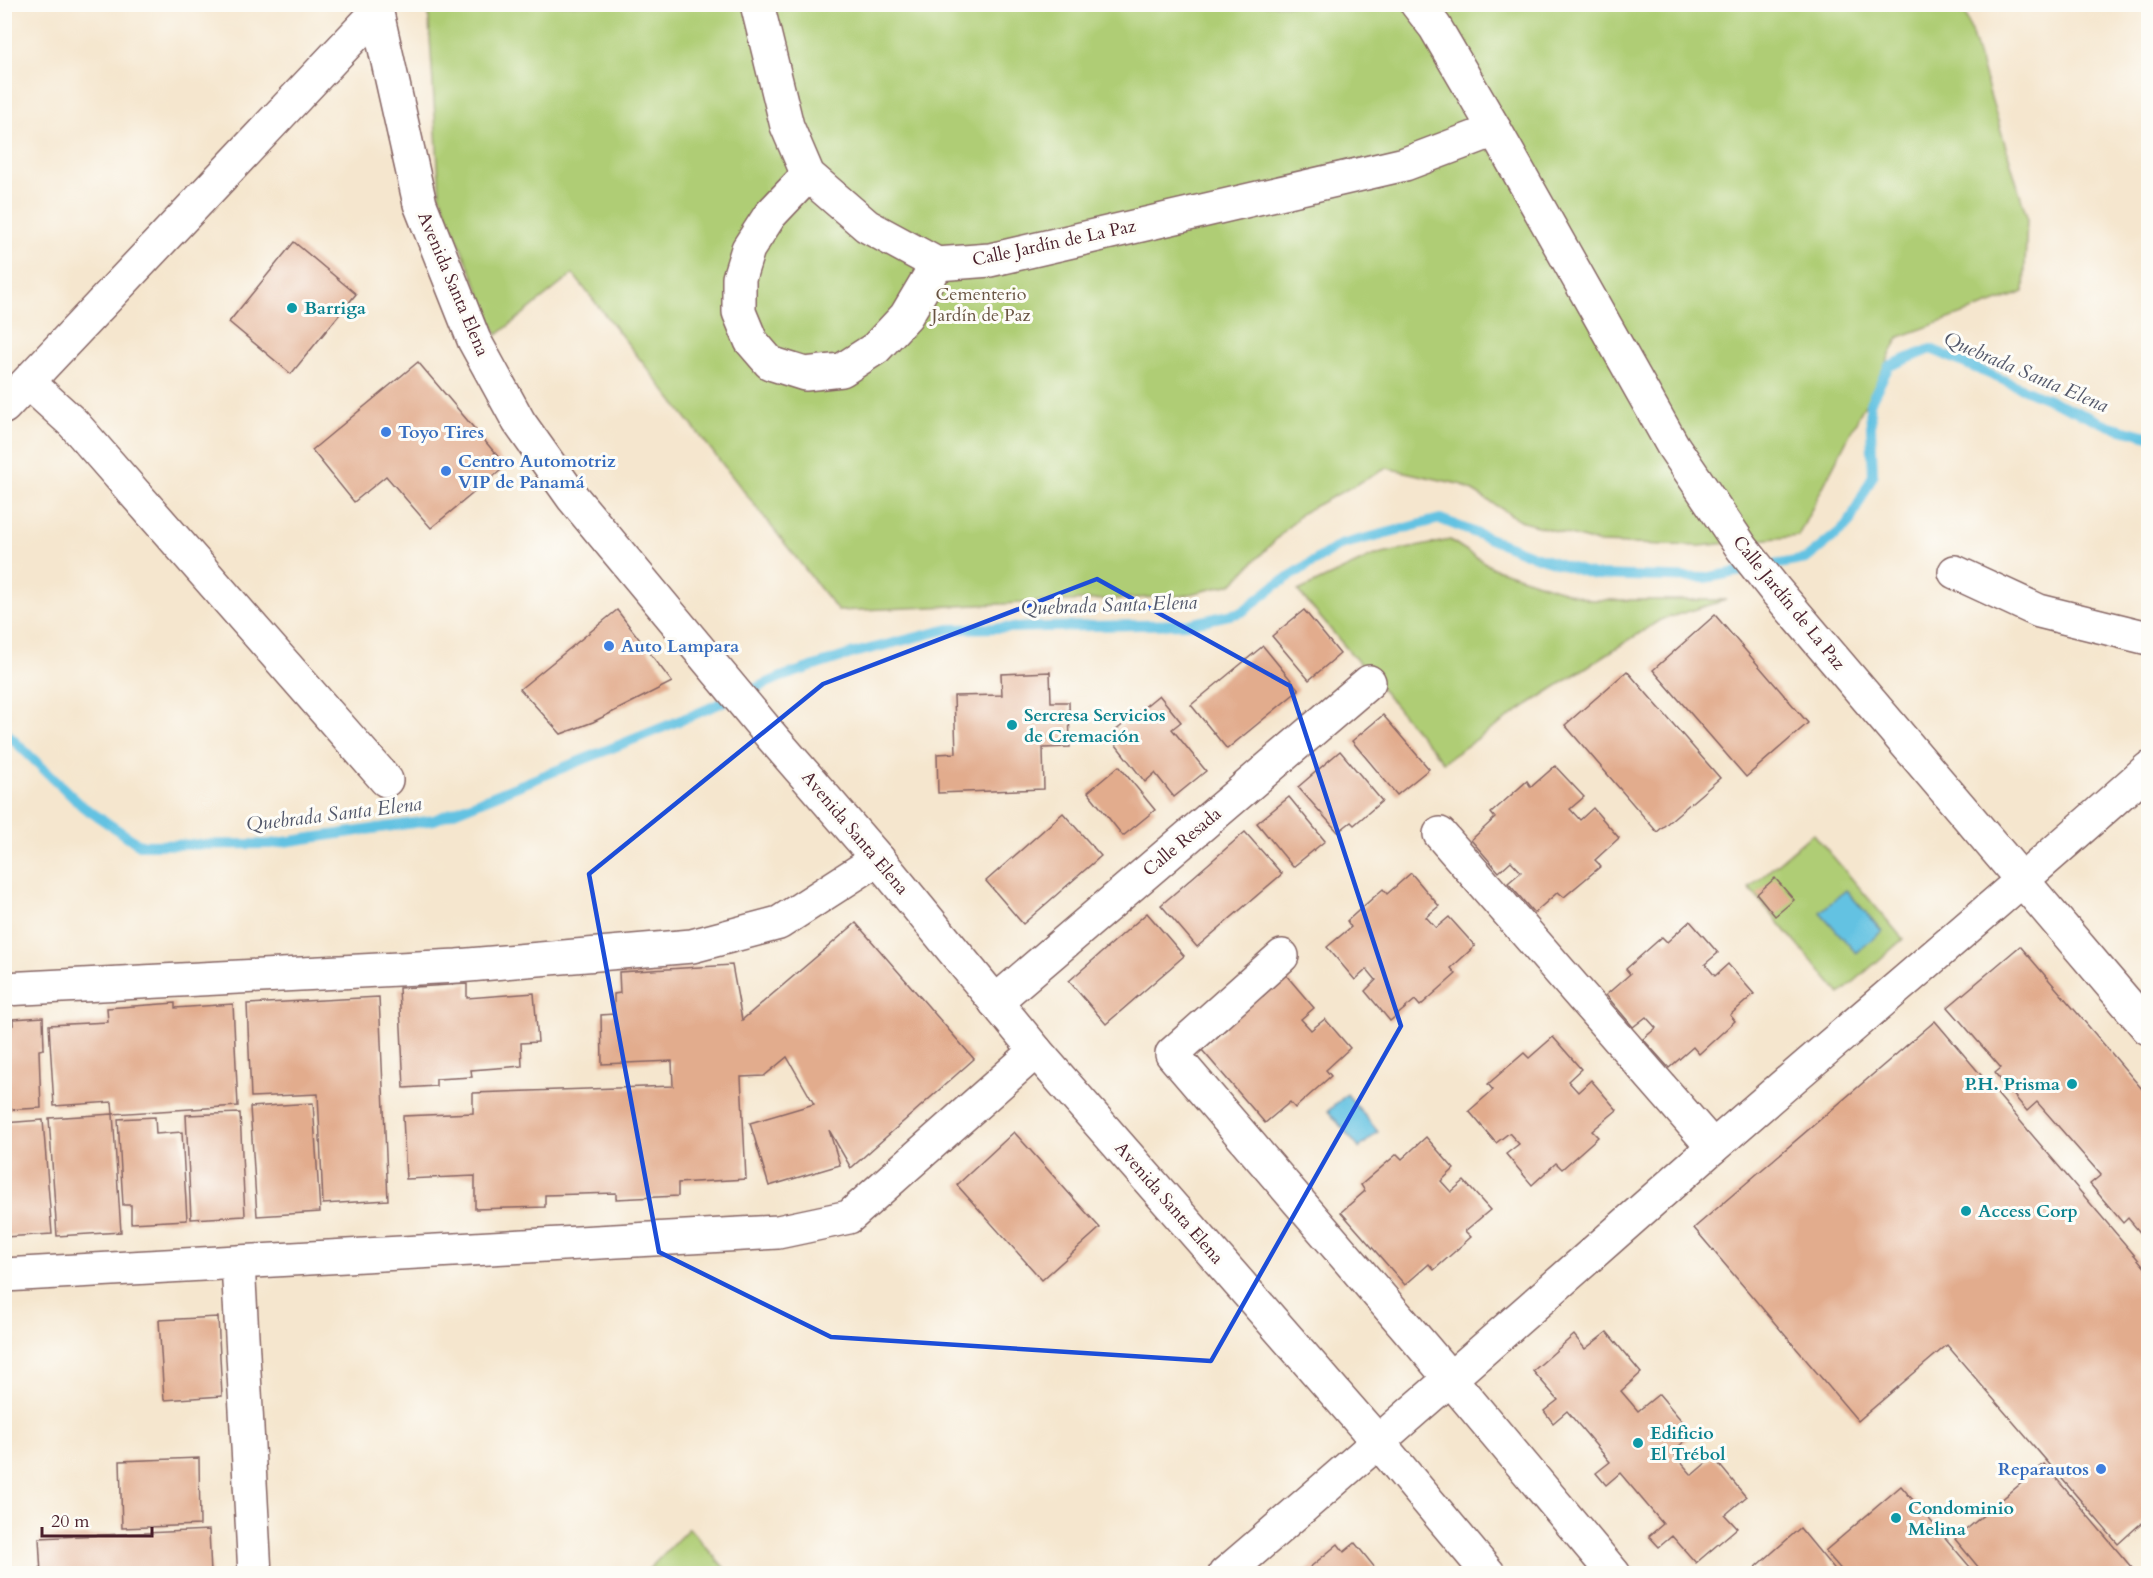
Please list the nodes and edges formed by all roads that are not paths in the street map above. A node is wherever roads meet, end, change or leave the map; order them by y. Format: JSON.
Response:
{"nodes":[{"id":1,"x":757,"y":4,"type":"edge"},
{"id":2,"x":1417,"y":4,"type":"edge"},
{"id":3,"x":375,"y":9,"type":"edge"},
{"id":4,"x":1495,"y":130,"type":"junction"},
{"id":5,"x":808,"y":175,"type":"junction"},
{"id":6,"x":937,"y":264,"type":"junction"},
{"id":7,"x":28,"y":382,"type":"junction"},
{"id":8,"x":4,"y":407,"type":"edge"},
{"id":9,"x":1956,"y":572,"type":"dead end"},
{"id":10,"x":2148,"y":638,"type":"edge"},
{"id":11,"x":1369,"y":682,"type":"dead end"},
{"id":12,"x":2148,"y":769,"type":"edge"},
{"id":13,"x":386,"y":780,"type":"dead end"},
{"id":14,"x":1440,"y":834,"type":"dead end"},
{"id":15,"x":878,"y":859,"type":"junction"},
{"id":16,"x":2024,"y":881,"type":"junction"},
{"id":17,"x":1282,"y":956,"type":"dead end"},
{"id":18,"x":4,"y":989,"type":"edge"},
{"id":19,"x":995,"y":1002,"type":"junction"},
{"id":20,"x":2148,"y":1028,"type":"edge"},
{"id":21,"x":1036,"y":1052,"type":"junction"},
{"id":22,"x":1713,"y":1147,"type":"junction"},
{"id":23,"x":238,"y":1263,"type":"junction"},
{"id":24,"x":4,"y":1275,"type":"edge"},
{"id":25,"x":1451,"y":1380,"type":"junction"},
{"id":26,"x":1379,"y":1443,"type":"junction"},
{"id":27,"x":255,"y":1574,"type":"edge"},
{"id":28,"x":1225,"y":1574,"type":"edge"},
{"id":29,"x":1489,"y":1574,"type":"edge"},
{"id":30,"x":1614,"y":1574,"type":"edge"}],
"edges":[{"from":1,"to":5,"type":"street"},
{"from":2,"to":4,"type":"street","name":"Calle Jardín de La Paz"},
{"from":3,"to":7,"type":"street"},
{"from":3,"to":15,"type":"street","name":"Avenida Santa Elena"},
{"from":4,"to":6,"type":"street","name":"Calle Jardín de La Paz"},
{"from":4,"to":16,"type":"street","name":"Calle Jardín de La Paz"},
{"from":5,"to":6,"type":"street"},
{"from":5,"to":6,"type":"street"},
{"from":7,"to":8,"type":"street"},
{"from":7,"to":13,"type":"street"},
{"from":9,"to":10,"type":"street"},
{"from":11,"to":19,"type":"street","name":"Calle Resada"},
{"from":12,"to":16,"type":"street"},
{"from":14,"to":22,"type":"street"},
{"from":15,"to":18,"type":"street"},
{"from":15,"to":19,"type":"street","name":"Avenida Santa Elena"},
{"from":16,"to":20,"type":"street","name":"Calle Jardín de La Paz"},
{"from":16,"to":22,"type":"street"},
{"from":17,"to":25,"type":"street"},
{"from":19,"to":21,"type":"street","name":"Avenida Santa Elena"},
{"from":21,"to":23,"type":"street"},
{"from":21,"to":26,"type":"street","name":"Avenida Santa Elena"},
{"from":22,"to":25,"type":"street"},
{"from":23,"to":24,"type":"street"},
{"from":23,"to":27,"type":"street"},
{"from":25,"to":26,"type":"street"},
{"from":25,"to":30,"type":"street"},
{"from":26,"to":28,"type":"street"},
{"from":26,"to":29,"type":"street","name":"Avenida Santa Elena"}]}
